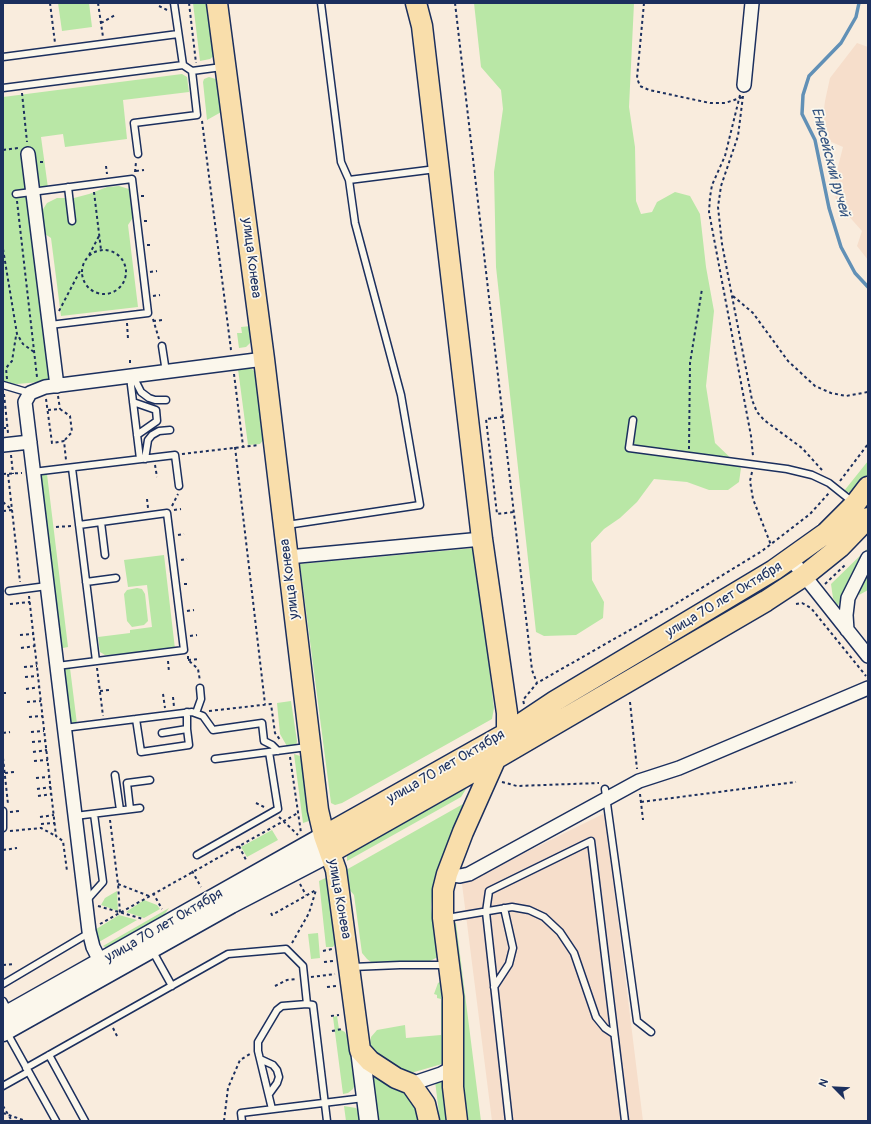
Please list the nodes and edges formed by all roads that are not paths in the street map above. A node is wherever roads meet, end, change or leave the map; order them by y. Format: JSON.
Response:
{"nodes":[{"id":1,"x":174,"y":3,"type":"edge"},
{"id":2,"x":217,"y":3,"type":"edge"},
{"id":3,"x":322,"y":3,"type":"edge"},
{"id":4,"x":416,"y":3,"type":"edge"},
{"id":5,"x":752,"y":3,"type":"edge"},
{"id":6,"x":178,"y":34,"type":"junction"},
{"id":7,"x":3,"y":57,"type":"edge"},
{"id":8,"x":183,"y":65,"type":"junction"},
{"id":9,"x":226,"y":67,"type":"junction"},
{"id":10,"x":194,"y":70,"type":"junction"},
{"id":11,"x":3,"y":88,"type":"edge"},
{"id":12,"x":744,"y":91,"type":"road end"},
{"id":13,"x":28,"y":150,"type":"road end"},
{"id":14,"x":138,"y":154,"type":"dead end"},
{"id":15,"x":439,"y":169,"type":"junction"},
{"id":16,"x":349,"y":180,"type":"junction"},
{"id":17,"x":68,"y":187,"type":"junction"},
{"id":18,"x":33,"y":192,"type":"junction"},
{"id":19,"x":16,"y":194,"type":"road end"},
{"id":20,"x":72,"y":221,"type":"dead end"},
{"id":21,"x":50,"y":325,"type":"junction"},
{"id":22,"x":162,"y":346,"type":"road end"},
{"id":23,"x":264,"y":360,"type":"junction"},
{"id":24,"x":166,"y":372,"type":"junction"},
{"id":25,"x":131,"y":376,"type":"junction"},
{"id":26,"x":4,"y":386,"type":"edge"},
{"id":27,"x":51,"y":386,"type":"junction"},
{"id":28,"x":30,"y":393,"type":"junction"},
{"id":29,"x":166,"y":400,"type":"dead end"},
{"id":30,"x":133,"y":402,"type":"junction"},
{"id":31,"x":633,"y":420,"type":"dead end"},
{"id":32,"x":170,"y":430,"type":"dead end"},
{"id":33,"x":137,"y":435,"type":"junction"},
{"id":34,"x":30,"y":442,"type":"junction"},
{"id":35,"x":6,"y":444,"type":"edge"},
{"id":36,"x":142,"y":459,"type":"junction"},
{"id":37,"x":70,"y":468,"type":"junction"},
{"id":38,"x":33,"y":472,"type":"junction"},
{"id":39,"x":179,"y":486,"type":"road end"},
{"id":40,"x":868,"y":487,"type":"edge"},
{"id":41,"x":861,"y":511,"type":"edge"},
{"id":42,"x":101,"y":522,"type":"junction"},
{"id":43,"x":79,"y":525,"type":"junction"},
{"id":44,"x":284,"y":526,"type":"junction"},
{"id":45,"x":482,"y":539,"type":"junction"},
{"id":46,"x":105,"y":555,"type":"dead end"},
{"id":47,"x":288,"y":557,"type":"junction"},
{"id":48,"x":868,"y":558,"type":"edge"},
{"id":49,"x":791,"y":559,"type":"junction"},
{"id":50,"x":804,"y":576,"type":"junction"},
{"id":51,"x":116,"y":578,"type":"dead end"},
{"id":52,"x":86,"y":582,"type":"junction"},
{"id":53,"x":47,"y":586,"type":"junction"},
{"id":54,"x":9,"y":591,"type":"dead end"},
{"id":55,"x":848,"y":630,"type":"junction"},
{"id":56,"x":868,"y":656,"type":"edge"},
{"id":57,"x":96,"y":661,"type":"junction"},
{"id":58,"x":57,"y":666,"type":"junction"},
{"id":59,"x":867,"y":682,"type":"edge"},
{"id":60,"x":200,"y":688,"type":"road end"},
{"id":61,"x":188,"y":712,"type":"junction"},
{"id":62,"x":196,"y":713,"type":"junction"},
{"id":63,"x":136,"y":719,"type":"junction"},
{"id":64,"x":64,"y":728,"type":"junction"},
{"id":65,"x":187,"y":729,"type":"junction"},
{"id":66,"x":162,"y":733,"type":"dead end"},
{"id":67,"x":507,"y":733,"type":"junction"},
{"id":68,"x":310,"y":747,"type":"junction"},
{"id":69,"x":278,"y":751,"type":"junction"},
{"id":70,"x":270,"y":752,"type":"junction"},
{"id":71,"x":497,"y":758,"type":"junction"},
{"id":72,"x":215,"y":759,"type":"dead end"},
{"id":73,"x":115,"y":775,"type":"dead end"},
{"id":74,"x":150,"y":780,"type":"dead end"},
{"id":75,"x":606,"y":793,"type":"junction"},
{"id":76,"x":140,"y":808,"type":"dead end"},
{"id":77,"x":130,"y":809,"type":"junction"},
{"id":78,"x":120,"y":810,"type":"junction"},
{"id":79,"x":3,"y":811,"type":"edge"},
{"id":80,"x":94,"y":814,"type":"junction"},
{"id":81,"x":75,"y":816,"type":"junction"},
{"id":82,"x":5,"y":830,"type":"edge"},
{"id":83,"x":327,"y":844,"type":"junction"},
{"id":84,"x":197,"y":855,"type":"dead end"},
{"id":85,"x":447,"y":874,"type":"junction"},
{"id":86,"x":85,"y":902,"type":"junction"},
{"id":87,"x":504,"y":908,"type":"junction"},
{"id":88,"x":486,"y":912,"type":"junction"},
{"id":89,"x":443,"y":918,"type":"junction"},
{"id":90,"x":89,"y":932,"type":"junction"},
{"id":91,"x":152,"y":950,"type":"junction"},
{"id":92,"x":342,"y":964,"type":"junction"},
{"id":93,"x":448,"y":966,"type":"junction"},
{"id":94,"x":104,"y":968,"type":"junction"},
{"id":95,"x":3,"y":984,"type":"edge"},
{"id":96,"x":172,"y":986,"type":"junction"},
{"id":97,"x":494,"y":987,"type":"junction"},
{"id":98,"x":307,"y":1004,"type":"junction"},
{"id":99,"x":5,"y":1020,"type":"edge"},
{"id":100,"x":651,"y":1032,"type":"dead end"},
{"id":101,"x":614,"y":1034,"type":"junction"},
{"id":102,"x":360,"y":1050,"type":"junction"},
{"id":103,"x":49,"y":1055,"type":"junction"},
{"id":104,"x":260,"y":1059,"type":"junction"},
{"id":105,"x":452,"y":1068,"type":"junction"},
{"id":106,"x":27,"y":1070,"type":"junction"},
{"id":107,"x":411,"y":1084,"type":"junction"},
{"id":108,"x":3,"y":1086,"type":"edge"},
{"id":109,"x":269,"y":1094,"type":"junction"},
{"id":110,"x":366,"y":1098,"type":"junction"},
{"id":111,"x":324,"y":1103,"type":"junction"},
{"id":112,"x":272,"y":1109,"type":"junction"},
{"id":113,"x":56,"y":1121,"type":"edge"},
{"id":114,"x":85,"y":1121,"type":"edge"},
{"id":115,"x":242,"y":1121,"type":"edge"},
{"id":116,"x":327,"y":1121,"type":"edge"},
{"id":117,"x":369,"y":1121,"type":"edge"},
{"id":118,"x":429,"y":1121,"type":"edge"},
{"id":119,"x":457,"y":1121,"type":"edge"},
{"id":120,"x":509,"y":1121,"type":"edge"},
{"id":121,"x":625,"y":1121,"type":"edge"}],
"edges":[{"from":1,"to":6,"type":"lane"},
{"from":2,"to":9,"type":"main road","name":"улица Конева"},
{"from":3,"to":16,"type":"lane"},
{"from":4,"to":15,"type":"main road"},
{"from":5,"to":12,"type":"street"},
{"from":6,"to":7,"type":"lane"},
{"from":6,"to":8,"type":"lane"},
{"from":8,"to":10,"type":"lane"},
{"from":8,"to":11,"type":"lane"},
{"from":9,"to":10,"type":"lane"},
{"from":9,"to":23,"type":"main road","name":"улица Конева"},
{"from":10,"to":14,"type":"lane"},
{"from":13,"to":18,"type":"street"},
{"from":15,"to":16,"type":"lane"},
{"from":15,"to":45,"type":"main road"},
{"from":16,"to":44,"type":"lane"},
{"from":17,"to":18,"type":"lane"},
{"from":17,"to":20,"type":"lane"},
{"from":17,"to":21,"type":"lane"},
{"from":18,"to":19,"type":"lane"},
{"from":18,"to":21,"type":"street"},
{"from":21,"to":27,"type":"street"},
{"from":22,"to":24,"type":"lane"},
{"from":23,"to":24,"type":"street"},
{"from":23,"to":44,"type":"main road","name":"улица Конева"},
{"from":24,"to":25,"type":"street"},
{"from":25,"to":27,"type":"street"},
{"from":25,"to":29,"type":"lane"},
{"from":25,"to":30,"type":"lane"},
{"from":26,"to":28,"type":"lane"},
{"from":27,"to":28,"type":"street"},
{"from":28,"to":34,"type":"street"},
{"from":30,"to":33,"type":"lane"},
{"from":30,"to":33,"type":"lane"},
{"from":31,"to":41,"type":"lane"},
{"from":32,"to":36,"type":"lane"},
{"from":33,"to":36,"type":"lane"},
{"from":34,"to":35,"type":"street"},
{"from":34,"to":38,"type":"street"},
{"from":36,"to":37,"type":"lane"},
{"from":36,"to":39,"type":"lane"},
{"from":37,"to":38,"type":"lane"},
{"from":37,"to":43,"type":"lane"},
{"from":38,"to":53,"type":"street"},
{"from":40,"to":41,"type":"main road","name":"улица 70 лет Октября"},
{"from":41,"to":49,"type":"main road","name":"улица 70 лет Октября"},
{"from":41,"to":50,"type":"main road","name":"улица 70 лет Октября"},
{"from":42,"to":43,"type":"lane"},
{"from":42,"to":46,"type":"lane"},
{"from":42,"to":57,"type":"lane"},
{"from":43,"to":52,"type":"lane"},
{"from":44,"to":47,"type":"main road","name":"улица Конева"},
{"from":45,"to":47,"type":"street"},
{"from":45,"to":67,"type":"main road"},
{"from":47,"to":68,"type":"main road","name":"улица Конева"},
{"from":48,"to":55,"type":"street"},
{"from":49,"to":50,"type":"street"},
{"from":49,"to":67,"type":"main road","name":"улица 70 лет Октября"},
{"from":50,"to":55,"type":"street"},
{"from":50,"to":71,"type":"main road","name":"улица 70 лет Октября"},
{"from":51,"to":52,"type":"lane"},
{"from":52,"to":57,"type":"lane"},
{"from":53,"to":54,"type":"lane"},
{"from":53,"to":58,"type":"street"},
{"from":55,"to":56,"type":"street"},
{"from":57,"to":58,"type":"lane"},
{"from":58,"to":64,"type":"street"},
{"from":59,"to":75,"type":"street"},
{"from":60,"to":62,"type":"lane"},
{"from":61,"to":62,"type":"lane"},
{"from":61,"to":63,"type":"lane"},
{"from":61,"to":65,"type":"lane"},
{"from":62,"to":69,"type":"lane"},
{"from":63,"to":64,"type":"lane"},
{"from":63,"to":65,"type":"lane"},
{"from":64,"to":81,"type":"street"},
{"from":65,"to":66,"type":"lane"},
{"from":67,"to":71,"type":"main road"},
{"from":67,"to":83,"type":"main road","name":"улица 70 лет Октября"},
{"from":68,"to":69,"type":"lane"},
{"from":68,"to":83,"type":"main road","name":"улица Конева"},
{"from":69,"to":70,"type":"lane"},
{"from":70,"to":72,"type":"lane"},
{"from":70,"to":84,"type":"lane"},
{"from":71,"to":83,"type":"main road","name":"улица 70 лет Октября"},
{"from":71,"to":85,"type":"main road"},
{"from":73,"to":78,"type":"lane"},
{"from":74,"to":77,"type":"lane"},
{"from":75,"to":85,"type":"street"},
{"from":75,"to":100,"type":"lane"},
{"from":76,"to":77,"type":"lane"},
{"from":77,"to":78,"type":"lane"},
{"from":78,"to":80,"type":"lane"},
{"from":79,"to":82,"type":"lane"},
{"from":80,"to":81,"type":"lane"},
{"from":80,"to":86,"type":"lane"},
{"from":81,"to":86,"type":"street"},
{"from":83,"to":91,"type":"main road","name":"улица 70 лет Октября"},
{"from":83,"to":92,"type":"main road","name":"улица Конева"},
{"from":83,"to":94,"type":"main road","name":"улица 70 лет Октября"},
{"from":85,"to":89,"type":"main road"},
{"from":86,"to":90,"type":"street"},
{"from":87,"to":88,"type":"lane"},
{"from":87,"to":97,"type":"lane"},
{"from":87,"to":101,"type":"lane"},
{"from":88,"to":89,"type":"lane"},
{"from":88,"to":97,"type":"lane"},
{"from":88,"to":101,"type":"lane"},
{"from":89,"to":93,"type":"main road"},
{"from":90,"to":94,"type":"street"},
{"from":90,"to":95,"type":"lane"},
{"from":91,"to":94,"type":"main road","name":"улица 70 лет Октября"},
{"from":91,"to":96,"type":"lane"},
{"from":92,"to":93,"type":"lane"},
{"from":92,"to":102,"type":"main road","name":"улица Конева"},
{"from":93,"to":105,"type":"main road"},
{"from":94,"to":99,"type":"main road","name":"улица 70 лет Октября"},
{"from":96,"to":98,"type":"lane"},
{"from":96,"to":103,"type":"lane"},
{"from":97,"to":120,"type":"lane"},
{"from":98,"to":104,"type":"lane"},
{"from":98,"to":111,"type":"lane"},
{"from":99,"to":106,"type":"lane"},
{"from":101,"to":121,"type":"lane"},
{"from":102,"to":107,"type":"main road"},
{"from":102,"to":110,"type":"main road"},
{"from":103,"to":106,"type":"lane"},
{"from":103,"to":114,"type":"lane"},
{"from":104,"to":109,"type":"lane"},
{"from":104,"to":109,"type":"lane"},
{"from":105,"to":107,"type":"street"},
{"from":105,"to":119,"type":"main road"},
{"from":106,"to":108,"type":"lane"},
{"from":106,"to":113,"type":"lane"},
{"from":107,"to":118,"type":"main road"},
{"from":109,"to":112,"type":"lane"},
{"from":110,"to":111,"type":"lane"},
{"from":110,"to":117,"type":"main road"},
{"from":111,"to":112,"type":"lane"},
{"from":111,"to":116,"type":"lane"},
{"from":112,"to":115,"type":"lane"}]}
